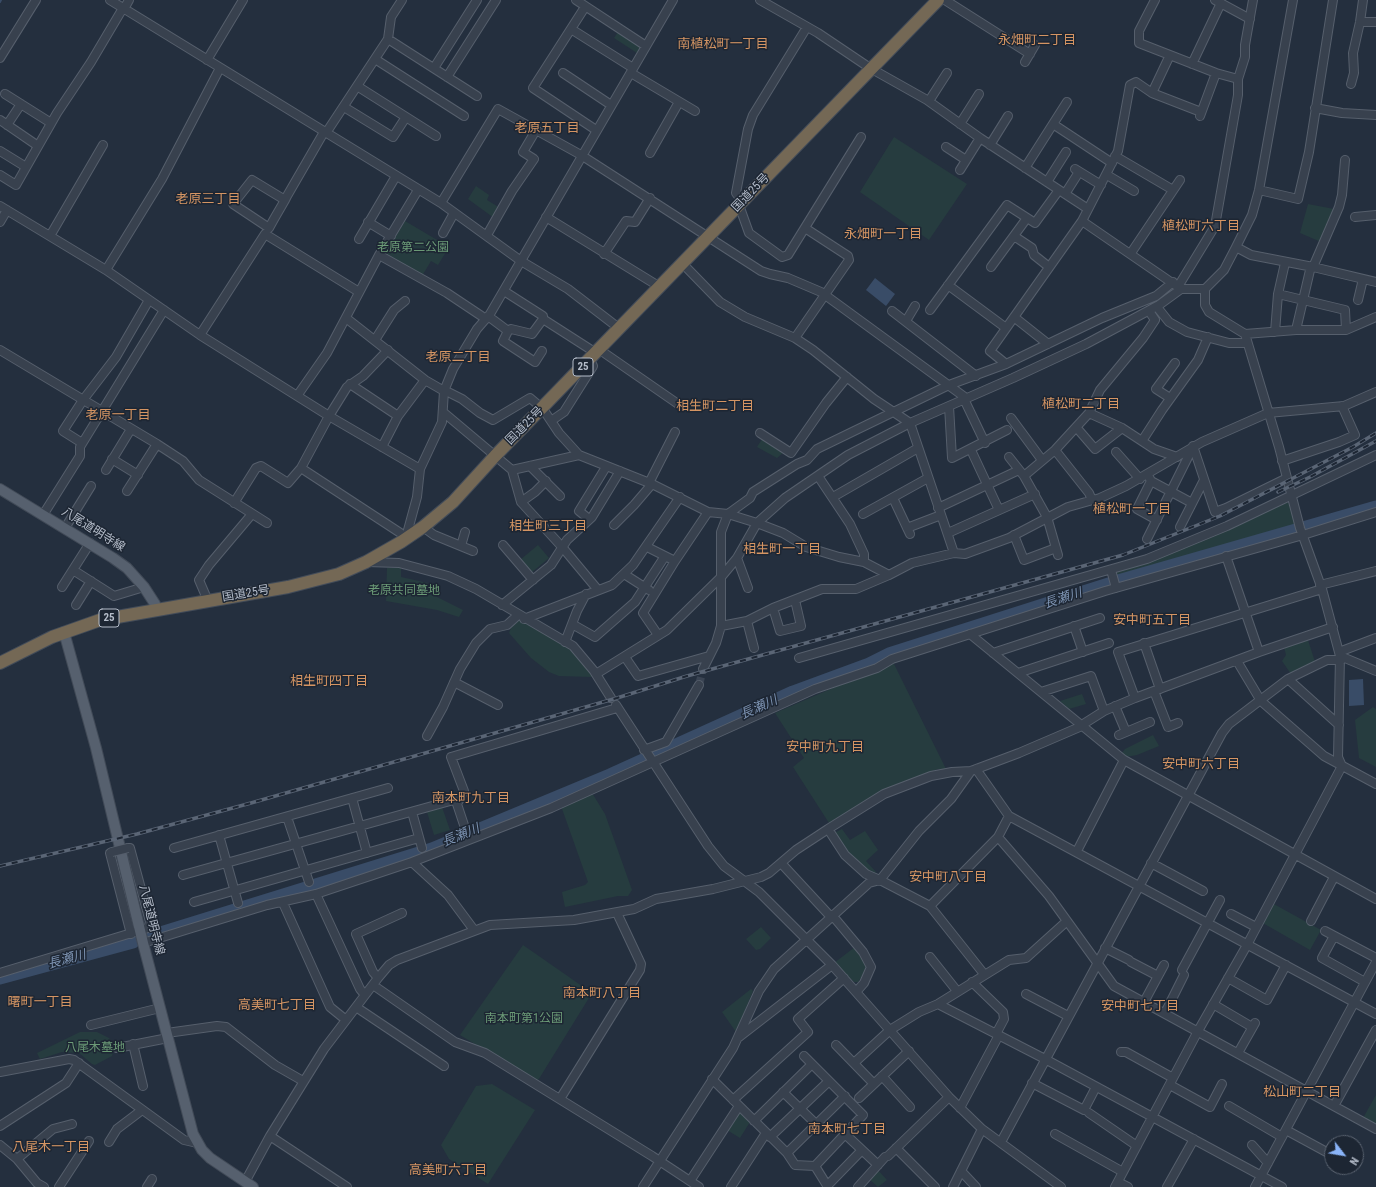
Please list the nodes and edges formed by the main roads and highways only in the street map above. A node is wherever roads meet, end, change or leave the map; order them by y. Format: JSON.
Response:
{"nodes":[{"id":1,"x":938,"y":0,"type":"edge"},
{"id":2,"x":0,"y":489,"type":"edge"},
{"id":3,"x":156,"y":609,"type":"junction"},
{"id":4,"x":64,"y":632,"type":"junction"},
{"id":5,"x":0,"y":663,"type":"edge"},
{"id":6,"x":246,"y":1185,"type":"edge"}],
"edges":[{"from":1,"to":3,"type":"highway","name":"国道25号","number":"25"},
{"from":2,"to":3,"type":"main road","name":"八尾道明寺線"},
{"from":3,"to":4,"type":"highway","name":"国道25号","number":"25"},
{"from":4,"to":5,"type":"highway","name":"国道25号","number":"25"},
{"from":4,"to":6,"type":"main road","name":"八尾道明寺線"}]}
